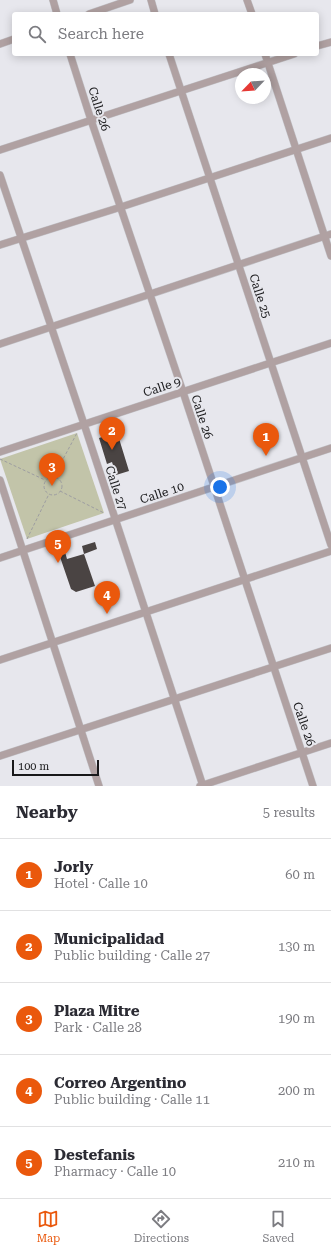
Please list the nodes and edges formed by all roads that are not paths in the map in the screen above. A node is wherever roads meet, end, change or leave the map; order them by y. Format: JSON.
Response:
{"nodes":[{"id":1,"x":53,"y":0,"type":"edge"},
{"id":2,"x":130,"y":0,"type":"edge"},
{"id":3,"x":151,"y":0,"type":"edge"},
{"id":4,"x":247,"y":0,"type":"edge"},
{"id":5,"x":56,"y":12,"type":"edge"},
{"id":6,"x":95,"y":12,"type":"edge"},
{"id":7,"x":154,"y":12,"type":"edge"},
{"id":8,"x":251,"y":12,"type":"edge"},
{"id":9,"x":12,"y":40,"type":"edge"},
{"id":10,"x":331,"y":42,"type":"edge"},
{"id":11,"x":0,"y":44,"type":"edge"},
{"id":12,"x":319,"y":45,"type":"edge"},
{"id":13,"x":71,"y":56,"type":"edge"},
{"id":14,"x":170,"y":56,"type":"edge"},
{"id":15,"x":266,"y":56,"type":"edge"},
{"id":16,"x":288,"y":56,"type":"edge"},
{"id":17,"x":268,"y":63,"type":"junction"},
{"id":18,"x":181,"y":91,"type":"junction"},
{"id":19,"x":91,"y":120,"type":"junction"},
{"id":20,"x":331,"y":138,"type":"edge"},
{"id":21,"x":296,"y":149,"type":"junction"},
{"id":22,"x":0,"y":150,"type":"edge"},
{"id":23,"x":0,"y":175,"type":"edge"},
{"id":24,"x":210,"y":177,"type":"junction"},
{"id":25,"x":121,"y":207,"type":"junction"},
{"id":26,"x":328,"y":235,"type":"edge"},
{"id":27,"x":22,"y":238,"type":"junction"},
{"id":28,"x":0,"y":245,"type":"edge"},
{"id":29,"x":331,"y":256,"type":"edge"},
{"id":30,"x":238,"y":265,"type":"junction"},
{"id":31,"x":150,"y":294,"type":"junction"},
{"id":32,"x":50,"y":327,"type":"junction"},
{"id":33,"x":331,"y":343,"type":"edge"},
{"id":34,"x":0,"y":344,"type":"edge"},
{"id":35,"x":270,"y":363,"type":"junction"},
{"id":36,"x":183,"y":392,"type":"junction"},
{"id":37,"x":84,"y":424,"type":"junction"},
{"id":38,"x":331,"y":448,"type":"edge"},
{"id":39,"x":0,"y":452,"type":"edge"},
{"id":40,"x":302,"y":458,"type":"junction"},
{"id":41,"x":0,"y":480,"type":"edge"},
{"id":42,"x":214,"y":487,"type":"junction"},
{"id":43,"x":115,"y":520,"type":"junction"},
{"id":44,"x":331,"y":545,"type":"edge"},
{"id":45,"x":23,"y":551,"type":"junction"},
{"id":46,"x":331,"y":551,"type":"edge"},
{"id":47,"x":0,"y":558,"type":"edge"},
{"id":48,"x":245,"y":579,"type":"junction"},
{"id":49,"x":146,"y":612,"type":"junction"},
{"id":50,"x":52,"y":643,"type":"junction"},
{"id":51,"x":331,"y":648,"type":"edge"},
{"id":52,"x":0,"y":660,"type":"edge"},
{"id":53,"x":273,"y":666,"type":"junction"},
{"id":54,"x":175,"y":699,"type":"junction"},
{"id":55,"x":81,"y":730,"type":"junction"},
{"id":56,"x":331,"y":743,"type":"edge"},
{"id":57,"x":302,"y":752,"type":"junction"},
{"id":58,"x":0,"y":756,"type":"edge"},
{"id":59,"x":99,"y":786,"type":"edge"},
{"id":60,"x":202,"y":786,"type":"edge"},
{"id":61,"x":313,"y":786,"type":"edge"}],
"edges":[{"from":1,"to":5,"type":"street"},
{"from":2,"to":6,"type":"street"},
{"from":3,"to":7,"type":"street"},
{"from":4,"to":8,"type":"street"},
{"from":9,"to":11,"type":"street"},
{"from":10,"to":12,"type":"street"},
{"from":13,"to":19,"type":"street","name":"Calle 26"},
{"from":14,"to":18,"type":"street","name":"Calle 25"},
{"from":15,"to":17,"type":"street"},
{"from":16,"to":17,"type":"street"},
{"from":17,"to":18,"type":"street"},
{"from":17,"to":21,"type":"street"},
{"from":18,"to":19,"type":"street"},
{"from":18,"to":24,"type":"street","name":"Calle 25"},
{"from":19,"to":22,"type":"street"},
{"from":19,"to":25,"type":"street","name":"Calle 26"},
{"from":20,"to":21,"type":"street"},
{"from":21,"to":24,"type":"street"},
{"from":21,"to":26,"type":"street"},
{"from":23,"to":27,"type":"street","name":"Calle 27"},
{"from":24,"to":25,"type":"street"},
{"from":24,"to":30,"type":"street","name":"Calle 25"},
{"from":25,"to":27,"type":"street"},
{"from":25,"to":31,"type":"street","name":"Calle 26"},
{"from":26,"to":29,"type":"street"},
{"from":26,"to":30,"type":"street"},
{"from":27,"to":28,"type":"street"},
{"from":27,"to":32,"type":"street","name":"Calle 27"},
{"from":30,"to":31,"type":"street"},
{"from":30,"to":35,"type":"street","name":"Calle 25"},
{"from":31,"to":32,"type":"street"},
{"from":31,"to":36,"type":"street","name":"Calle 26"},
{"from":32,"to":34,"type":"street"},
{"from":32,"to":37,"type":"street","name":"Calle 27"},
{"from":33,"to":35,"type":"street","name":"Calle 9"},
{"from":35,"to":36,"type":"street","name":"Calle 9"},
{"from":35,"to":40,"type":"street","name":"Calle 25"},
{"from":36,"to":37,"type":"street","name":"Calle 9"},
{"from":36,"to":42,"type":"street","name":"Calle 26"},
{"from":37,"to":39,"type":"street","name":"Calle 9"},
{"from":37,"to":43,"type":"street","name":"Calle 27"},
{"from":38,"to":40,"type":"street","name":"Calle 10"},
{"from":40,"to":42,"type":"street","name":"Calle 10"},
{"from":40,"to":44,"type":"street","name":"Calle 25"},
{"from":41,"to":45,"type":"street"},
{"from":42,"to":43,"type":"street","name":"Calle 10"},
{"from":42,"to":48,"type":"street","name":"Calle 26"},
{"from":43,"to":45,"type":"street","name":"Calle 10"},
{"from":43,"to":49,"type":"street","name":"Calle 27"},
{"from":45,"to":47,"type":"street","name":"Calle 10"},
{"from":45,"to":50,"type":"street"},
{"from":46,"to":48,"type":"street"},
{"from":48,"to":49,"type":"street"},
{"from":48,"to":53,"type":"street","name":"Calle 26"},
{"from":49,"to":50,"type":"street"},
{"from":49,"to":54,"type":"street","name":"Calle 27"},
{"from":50,"to":52,"type":"street"},
{"from":50,"to":55,"type":"street"},
{"from":51,"to":53,"type":"street"},
{"from":53,"to":54,"type":"street"},
{"from":53,"to":57,"type":"street","name":"Calle 26"},
{"from":54,"to":55,"type":"street"},
{"from":54,"to":60,"type":"street","name":"Calle 27"},
{"from":55,"to":58,"type":"street"},
{"from":55,"to":59,"type":"street"},
{"from":56,"to":57,"type":"street"},
{"from":57,"to":60,"type":"street"},
{"from":57,"to":61,"type":"street","name":"Calle 26"}]}
